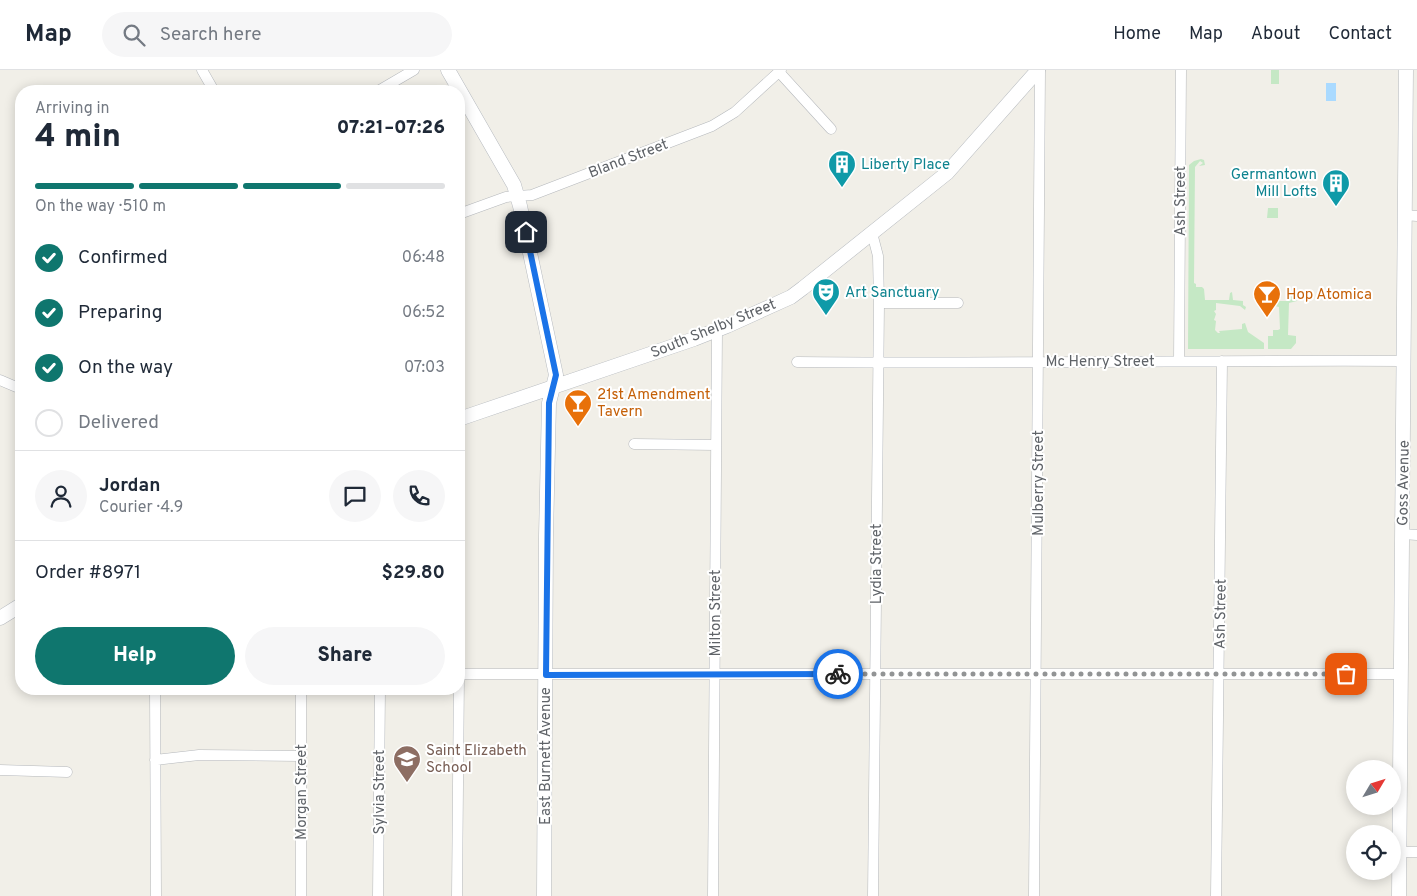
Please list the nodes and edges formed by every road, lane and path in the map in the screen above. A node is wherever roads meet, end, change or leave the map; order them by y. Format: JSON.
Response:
{"nodes":[{"id":1,"x":202,"y":70,"type":"edge"},
{"id":2,"x":414,"y":70,"type":"edge"},
{"id":3,"x":448,"y":70,"type":"edge"},
{"id":4,"x":1039,"y":70,"type":"edge"},
{"id":5,"x":1180,"y":70,"type":"edge"},
{"id":6,"x":1406,"y":70,"type":"edge"},
{"id":7,"x":780,"y":71,"type":"edge"},
{"id":8,"x":211,"y":85,"type":"edge"},
{"id":9,"x":388,"y":85,"type":"edge"},
{"id":10,"x":457,"y":85,"type":"edge"},
{"id":11,"x":465,"y":100,"type":"edge"},
{"id":12,"x":831,"y":129,"type":"dead end"},
{"id":13,"x":518,"y":196,"type":"junction"},
{"id":14,"x":465,"y":212,"type":"edge"},
{"id":15,"x":1410,"y":216,"type":"edge"},
{"id":16,"x":872,"y":233,"type":"junction"},
{"id":17,"x":879,"y":303,"type":"junction"},
{"id":18,"x":958,"y":303,"type":"dead end"},
{"id":19,"x":717,"y":330,"type":"junction"},
{"id":20,"x":1178,"y":361,"type":"junction"},
{"id":21,"x":1222,"y":361,"type":"junction"},
{"id":22,"x":1404,"y":361,"type":"junction"},
{"id":23,"x":797,"y":362,"type":"dead end"},
{"id":24,"x":1038,"y":362,"type":"junction"},
{"id":25,"x":878,"y":363,"type":"junction"},
{"id":26,"x":0,"y":380,"type":"edge"},
{"id":27,"x":15,"y":386,"type":"edge"},
{"id":28,"x":553,"y":388,"type":"junction"},
{"id":29,"x":465,"y":417,"type":"edge"},
{"id":30,"x":634,"y":444,"type":"dead end"},
{"id":31,"x":716,"y":444,"type":"junction"},
{"id":32,"x":1402,"y":534,"type":"junction"},
{"id":33,"x":1417,"y":535,"type":"edge"},
{"id":34,"x":15,"y":609,"type":"edge"},
{"id":35,"x":0,"y":618,"type":"edge"},
{"id":36,"x":465,"y":674,"type":"edge"},
{"id":37,"x":715,"y":674,"type":"junction"},
{"id":38,"x":875,"y":674,"type":"junction"},
{"id":39,"x":1036,"y":674,"type":"junction"},
{"id":40,"x":1218,"y":674,"type":"junction"},
{"id":41,"x":1401,"y":674,"type":"junction"},
{"id":42,"x":546,"y":675,"type":"junction"},
{"id":43,"x":156,"y":695,"type":"edge"},
{"id":44,"x":301,"y":695,"type":"edge"},
{"id":45,"x":380,"y":695,"type":"edge"},
{"id":46,"x":459,"y":695,"type":"edge"},
{"id":47,"x":300,"y":756,"type":"junction"},
{"id":48,"x":156,"y":760,"type":"junction"},
{"id":49,"x":0,"y":770,"type":"edge"},
{"id":50,"x":66,"y":772,"type":"dead end"},
{"id":51,"x":1399,"y":825,"type":"edge"},
{"id":52,"x":1401,"y":852,"type":"edge"},
{"id":53,"x":1417,"y":852,"type":"edge"},
{"id":54,"x":1399,"y":880,"type":"edge"},
{"id":55,"x":156,"y":896,"type":"edge"},
{"id":56,"x":301,"y":896,"type":"edge"},
{"id":57,"x":378,"y":896,"type":"edge"},
{"id":58,"x":457,"y":896,"type":"edge"},
{"id":59,"x":544,"y":896,"type":"edge"},
{"id":60,"x":713,"y":896,"type":"edge"},
{"id":61,"x":873,"y":896,"type":"edge"},
{"id":62,"x":1034,"y":896,"type":"edge"},
{"id":63,"x":1216,"y":896,"type":"edge"},
{"id":64,"x":1399,"y":896,"type":"edge"}],
"edges":[{"from":1,"to":8,"type":"street"},
{"from":2,"to":9,"type":"street"},
{"from":3,"to":10,"type":"main road","name":"East Burnett Avenue"},
{"from":4,"to":16,"type":"main road","name":"South Shelby Street"},
{"from":4,"to":24,"type":"street","name":"Mulberry Street"},
{"from":5,"to":20,"type":"street","name":"Ash Street"},
{"from":6,"to":15,"type":"main road","name":"Goss Avenue"},
{"from":7,"to":12,"type":"street"},
{"from":7,"to":13,"type":"street","name":"Bland Street"},
{"from":11,"to":13,"type":"main road","name":"East Burnett Avenue"},
{"from":13,"to":14,"type":"street","name":"Bland Street"},
{"from":13,"to":28,"type":"main road","name":"East Burnett Avenue"},
{"from":15,"to":22,"type":"main road","name":"Goss Avenue"},
{"from":16,"to":17,"type":"street","name":"Lydia Street"},
{"from":16,"to":19,"type":"main road","name":"South Shelby Street"},
{"from":17,"to":18,"type":"street"},
{"from":17,"to":25,"type":"street","name":"Lydia Street"},
{"from":19,"to":28,"type":"main road","name":"South Shelby Street"},
{"from":19,"to":31,"type":"street","name":"Milton Street"},
{"from":20,"to":21,"type":"street","name":"Mc Henry Street"},
{"from":20,"to":24,"type":"street","name":"Mc Henry Street"},
{"from":21,"to":22,"type":"street","name":"Mc Henry Street"},
{"from":21,"to":40,"type":"street","name":"Ash Street"},
{"from":22,"to":32,"type":"main road","name":"Goss Avenue"},
{"from":23,"to":25,"type":"street","name":"Mc Henry Street"},
{"from":24,"to":25,"type":"street","name":"Mc Henry Street"},
{"from":24,"to":39,"type":"street","name":"Mulberry Street"},
{"from":25,"to":38,"type":"street","name":"Lydia Street"},
{"from":26,"to":27,"type":"street"},
{"from":28,"to":29,"type":"main road","name":"South Shelby Street"},
{"from":28,"to":42,"type":"main road","name":"East Burnett Avenue"},
{"from":30,"to":31,"type":"street"},
{"from":31,"to":37,"type":"street","name":"Milton Street"},
{"from":32,"to":33,"type":"street"},
{"from":32,"to":41,"type":"main road","name":"Goss Avenue"},
{"from":34,"to":35,"type":"main road"},
{"from":36,"to":42,"type":"street"},
{"from":37,"to":38,"type":"street"},
{"from":37,"to":42,"type":"street"},
{"from":37,"to":60,"type":"street","name":"Milton Street"},
{"from":38,"to":39,"type":"street"},
{"from":38,"to":61,"type":"street","name":"Lydia Street"},
{"from":39,"to":40,"type":"street"},
{"from":39,"to":62,"type":"street","name":"Mulberry Street"},
{"from":40,"to":41,"type":"street"},
{"from":40,"to":63,"type":"street","name":"Ash Street"},
{"from":41,"to":51,"type":"main road","name":"Goss Avenue"},
{"from":42,"to":59,"type":"main road","name":"East Burnett Avenue"},
{"from":43,"to":48,"type":"street"},
{"from":44,"to":47,"type":"street","name":"Morgan Street"},
{"from":45,"to":57,"type":"street","name":"Sylvia Street"},
{"from":46,"to":58,"type":"street"},
{"from":47,"to":48,"type":"street"},
{"from":47,"to":56,"type":"street","name":"Morgan Street"},
{"from":48,"to":55,"type":"street"},
{"from":49,"to":50,"type":"street"},
{"from":52,"to":53,"type":"street"},
{"from":54,"to":64,"type":"main road","name":"Goss Avenue"}]}
